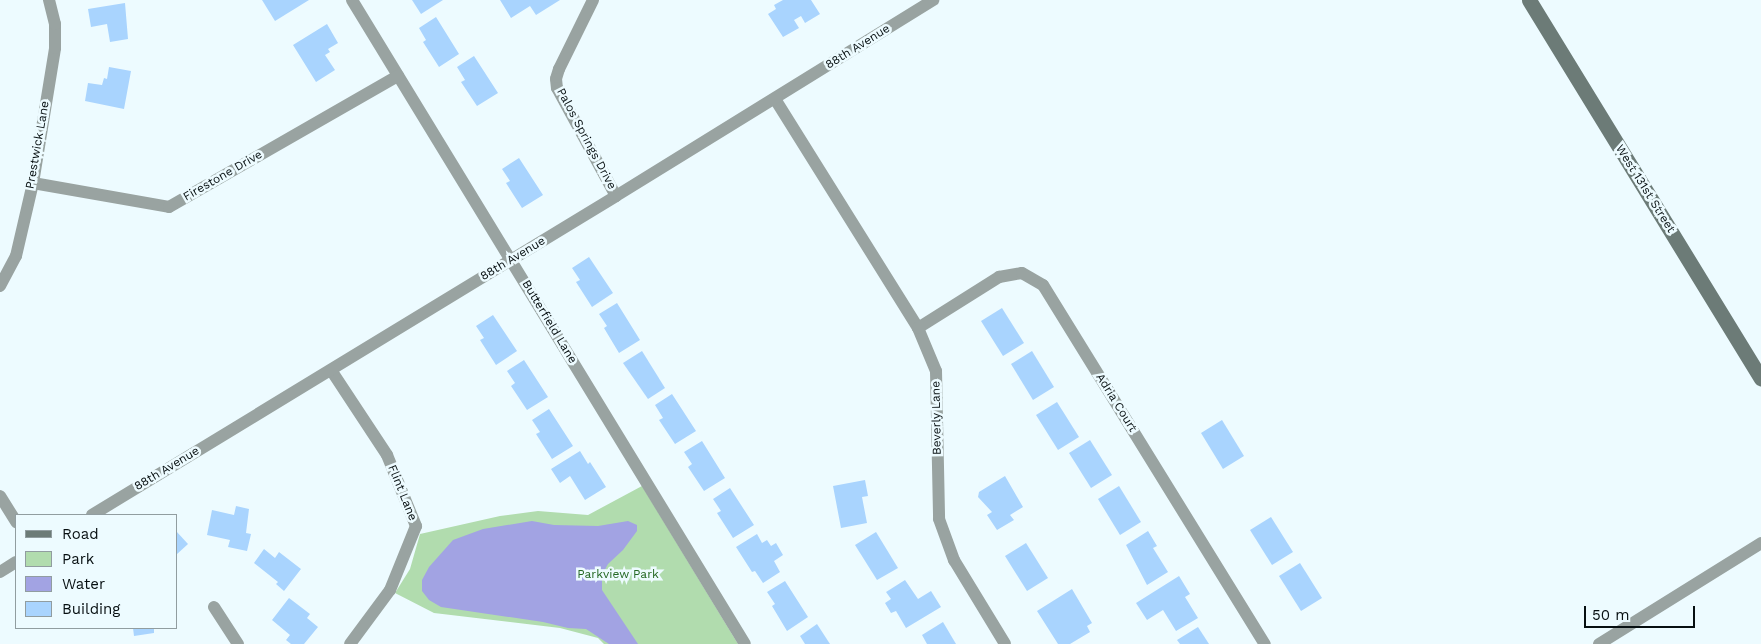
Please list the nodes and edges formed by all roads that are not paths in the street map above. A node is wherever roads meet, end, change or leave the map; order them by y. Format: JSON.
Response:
{"nodes":[{"id":1,"x":50,"y":0,"type":"edge"},
{"id":2,"x":352,"y":0,"type":"edge"},
{"id":3,"x":593,"y":0,"type":"edge"},
{"id":4,"x":933,"y":0,"type":"edge"},
{"id":5,"x":1529,"y":0,"type":"edge"},
{"id":6,"x":398,"y":76,"type":"junction"},
{"id":7,"x":775,"y":99,"type":"junction"},
{"id":8,"x":32,"y":183,"type":"junction"},
{"id":9,"x":616,"y":196,"type":"junction"},
{"id":10,"x":511,"y":260,"type":"junction"},
{"id":11,"x":0,"y":286,"type":"edge"},
{"id":12,"x":918,"y":328,"type":"junction"},
{"id":13,"x":331,"y":370,"type":"junction"},
{"id":14,"x":1761,"y":378,"type":"edge"},
{"id":15,"x":0,"y":496,"type":"edge"},
{"id":16,"x":94,"y":514,"type":"edge"},
{"id":17,"x":15,"y":520,"type":"edge"},
{"id":18,"x":1761,"y":543,"type":"edge"},
{"id":19,"x":15,"y":563,"type":"edge"},
{"id":20,"x":0,"y":572,"type":"edge"},
{"id":21,"x":214,"y":607,"type":"dead end"},
{"id":22,"x":238,"y":644,"type":"edge"},
{"id":23,"x":350,"y":644,"type":"edge"},
{"id":24,"x":745,"y":644,"type":"edge"},
{"id":25,"x":1005,"y":644,"type":"edge"},
{"id":26,"x":1265,"y":644,"type":"edge"},
{"id":27,"x":1599,"y":644,"type":"edge"}],
"edges":[{"from":1,"to":8,"type":"street","name":"Prestwick Lane"},
{"from":2,"to":6,"type":"street","name":"Butterfield Lane"},
{"from":3,"to":9,"type":"street","name":"Palos Springs Drive"},
{"from":4,"to":7,"type":"street","name":"88th Avenue"},
{"from":5,"to":14,"type":"street","name":"West 131st Street"},
{"from":6,"to":8,"type":"street","name":"Firestone Drive"},
{"from":6,"to":10,"type":"street","name":"Butterfield Lane"},
{"from":7,"to":9,"type":"street","name":"88th Avenue"},
{"from":7,"to":12,"type":"street","name":"Beverly Lane"},
{"from":8,"to":11,"type":"street","name":"Prestwick Lane"},
{"from":9,"to":10,"type":"street","name":"88th Avenue"},
{"from":10,"to":13,"type":"street","name":"88th Avenue"},
{"from":10,"to":24,"type":"street","name":"Butterfield Lane"},
{"from":12,"to":25,"type":"street","name":"Beverly Lane"},
{"from":12,"to":26,"type":"street","name":"Adria Court"},
{"from":13,"to":16,"type":"street","name":"88th Avenue"},
{"from":13,"to":23,"type":"street","name":"Flint Lane"},
{"from":15,"to":17,"type":"street"},
{"from":18,"to":27,"type":"street"},
{"from":19,"to":20,"type":"street"},
{"from":21,"to":22,"type":"street"}]}
